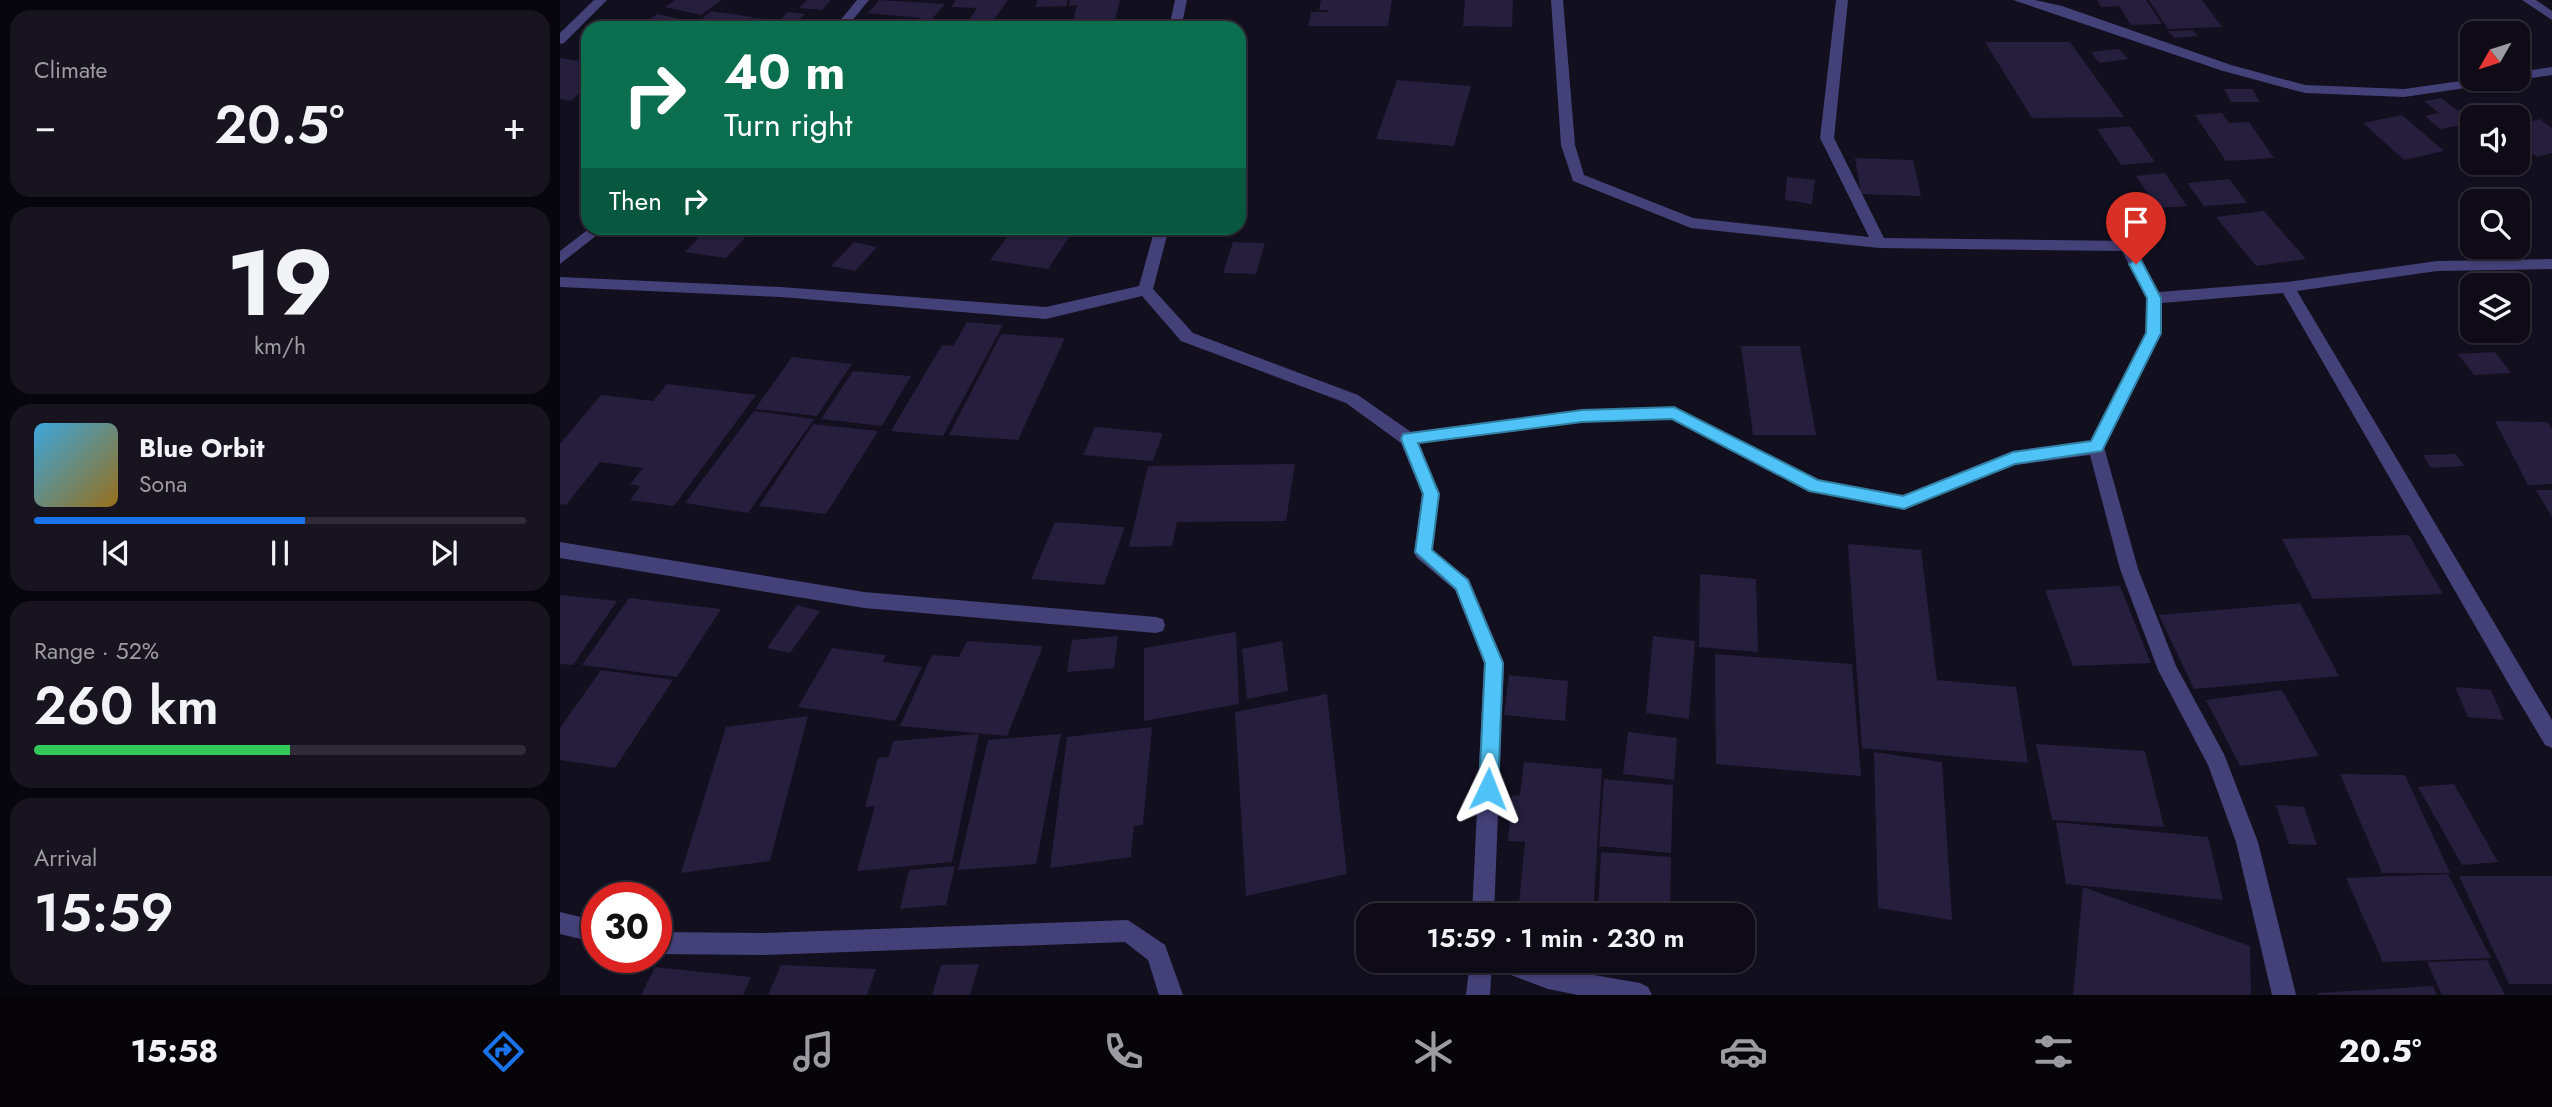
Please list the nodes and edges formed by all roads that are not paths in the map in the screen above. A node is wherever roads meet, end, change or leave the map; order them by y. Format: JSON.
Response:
{"nodes":[{"id":1,"x":601,"y":0,"type":"edge"},
{"id":2,"x":863,"y":0,"type":"edge"},
{"id":3,"x":1181,"y":0,"type":"edge"},
{"id":4,"x":1557,"y":0,"type":"edge"},
{"id":5,"x":1842,"y":0,"type":"edge"},
{"id":6,"x":2019,"y":0,"type":"edge"},
{"id":7,"x":2528,"y":0,"type":"edge"},
{"id":8,"x":2060,"y":4,"type":"edge"},
{"id":9,"x":2552,"y":16,"type":"edge"},
{"id":10,"x":845,"y":21,"type":"edge"},
{"id":11,"x":1176,"y":21,"type":"edge"},
{"id":12,"x":560,"y":40,"type":"edge"},
{"id":13,"x":2552,"y":71,"type":"edge"},
{"id":14,"x":2530,"y":74,"type":"edge"},
{"id":15,"x":2460,"y":85,"type":"edge"},
{"id":16,"x":590,"y":235,"type":"edge"},
{"id":17,"x":1160,"y":235,"type":"edge"},
{"id":18,"x":1879,"y":243,"type":"junction"},
{"id":19,"x":560,"y":259,"type":"edge"},
{"id":20,"x":2552,"y":264,"type":"edge"},
{"id":21,"x":560,"y":282,"type":"edge"},
{"id":22,"x":2287,"y":287,"type":"junction"},
{"id":23,"x":1145,"y":290,"type":"junction"},
{"id":24,"x":2154,"y":298,"type":"junction"},
{"id":25,"x":1408,"y":439,"type":"junction"},
{"id":26,"x":2096,"y":447,"type":"junction"},
{"id":27,"x":560,"y":550,"type":"edge"},
{"id":28,"x":1156,"y":625,"type":"dead end"},
{"id":29,"x":2552,"y":738,"type":"edge"},
{"id":30,"x":1484,"y":903,"type":"edge"},
{"id":31,"x":560,"y":923,"type":"edge"},
{"id":32,"x":581,"y":928,"type":"edge"},
{"id":33,"x":672,"y":943,"type":"edge"},
{"id":34,"x":1479,"y":973,"type":"edge"},
{"id":35,"x":1535,"y":973,"type":"edge"},
{"id":36,"x":1171,"y":995,"type":"edge"},
{"id":37,"x":1478,"y":995,"type":"edge"},
{"id":38,"x":1640,"y":995,"type":"edge"},
{"id":39,"x":2284,"y":995,"type":"edge"}],
"edges":[{"from":1,"to":12,"type":"street"},
{"from":2,"to":10,"type":"street"},
{"from":3,"to":11,"type":"street"},
{"from":4,"to":18,"type":"street"},
{"from":5,"to":18,"type":"street"},
{"from":6,"to":8,"type":"street"},
{"from":7,"to":9,"type":"street"},
{"from":8,"to":15,"type":"street"},
{"from":13,"to":14,"type":"street"},
{"from":16,"to":19,"type":"street"},
{"from":17,"to":23,"type":"street"},
{"from":18,"to":24,"type":"street"},
{"from":20,"to":22,"type":"street"},
{"from":21,"to":23,"type":"street"},
{"from":22,"to":24,"type":"street"},
{"from":22,"to":29,"type":"street"},
{"from":23,"to":25,"type":"street"},
{"from":24,"to":26,"type":"street"},
{"from":25,"to":26,"type":"street"},
{"from":25,"to":30,"type":"street"},
{"from":26,"to":39,"type":"street"},
{"from":27,"to":28,"type":"street"},
{"from":31,"to":32,"type":"street"},
{"from":33,"to":36,"type":"street"},
{"from":34,"to":37,"type":"street"},
{"from":35,"to":38,"type":"street"}]}
